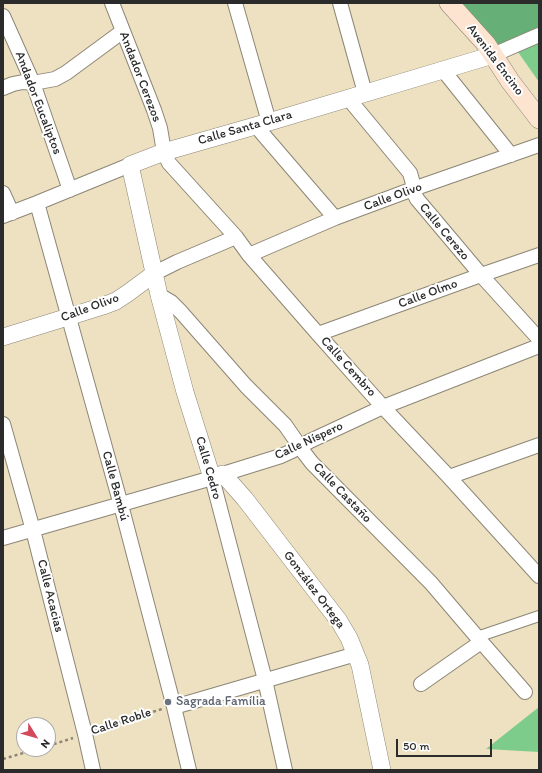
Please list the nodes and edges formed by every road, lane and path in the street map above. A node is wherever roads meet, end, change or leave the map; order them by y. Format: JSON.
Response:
{"nodes":[{"id":1,"x":112,"y":3,"type":"edge"},
{"id":2,"x":235,"y":3,"type":"edge"},
{"id":3,"x":340,"y":3,"type":"edge"},
{"id":4,"x":449,"y":3,"type":"edge"},
{"id":5,"x":3,"y":16,"type":"edge"},
{"id":6,"x":123,"y":31,"type":"junction"},
{"id":7,"x":539,"y":35,"type":"edge"},
{"id":8,"x":493,"y":55,"type":"junction"},
{"id":9,"x":443,"y":70,"type":"junction"},
{"id":10,"x":33,"y":83,"type":"junction"},
{"id":11,"x":3,"y":88,"type":"edge"},
{"id":12,"x":365,"y":93,"type":"junction"},
{"id":13,"x":348,"y":98,"type":"junction"},
{"id":14,"x":539,"y":119,"type":"edge"},
{"id":15,"x":262,"y":123,"type":"junction"},
{"id":16,"x":539,"y":145,"type":"edge"},
{"id":17,"x":164,"y":152,"type":"junction"},
{"id":18,"x":511,"y":155,"type":"junction"},
{"id":19,"x":130,"y":165,"type":"junction"},
{"id":20,"x":413,"y":189,"type":"junction"},
{"id":21,"x":70,"y":190,"type":"junction"},
{"id":22,"x":3,"y":193,"type":"edge"},
{"id":23,"x":37,"y":203,"type":"junction"},
{"id":24,"x":7,"y":215,"type":"edge"},
{"id":25,"x":335,"y":218,"type":"junction"},
{"id":26,"x":236,"y":237,"type":"junction"},
{"id":27,"x":249,"y":254,"type":"junction"},
{"id":28,"x":539,"y":255,"type":"edge"},
{"id":29,"x":155,"y":273,"type":"junction"},
{"id":30,"x":481,"y":276,"type":"junction"},
{"id":31,"x":159,"y":295,"type":"junction"},
{"id":32,"x":68,"y":317,"type":"junction"},
{"id":33,"x":318,"y":334,"type":"junction"},
{"id":34,"x":3,"y":337,"type":"edge"},
{"id":35,"x":539,"y":339,"type":"edge"},
{"id":36,"x":539,"y":346,"type":"edge"},
{"id":37,"x":384,"y":407,"type":"junction"},
{"id":38,"x":3,"y":424,"type":"edge"},
{"id":39,"x":299,"y":446,"type":"junction"},
{"id":40,"x":539,"y":446,"type":"edge"},
{"id":41,"x":217,"y":476,"type":"junction"},
{"id":42,"x":449,"y":477,"type":"junction"},
{"id":43,"x":121,"y":505,"type":"junction"},
{"id":44,"x":33,"y":530,"type":"junction"},
{"id":45,"x":3,"y":538,"type":"edge"},
{"id":46,"x":539,"y":576,"type":"edge"},
{"id":47,"x":539,"y":616,"type":"edge"},
{"id":48,"x":479,"y":639,"type":"junction"},
{"id":49,"x":356,"y":654,"type":"junction"},
{"id":50,"x":265,"y":680,"type":"junction"},
{"id":51,"x":421,"y":684,"type":"dead end"},
{"id":52,"x":525,"y":692,"type":"dead end"},
{"id":53,"x":174,"y":707,"type":"junction"},
{"id":54,"x":85,"y":734,"type":"junction"},
{"id":55,"x":56,"y":743,"type":"edge"},
{"id":56,"x":16,"y":755,"type":"edge"},
{"id":57,"x":3,"y":759,"type":"edge"},
{"id":58,"x":93,"y":770,"type":"edge"},
{"id":59,"x":188,"y":770,"type":"edge"},
{"id":60,"x":285,"y":770,"type":"edge"},
{"id":61,"x":382,"y":770,"type":"edge"}],
"edges":[{"from":1,"to":6,"type":"street","name":"Andador Cerezos"},
{"from":2,"to":15,"type":"street"},
{"from":3,"to":12,"type":"street"},
{"from":4,"to":8,"type":"main road","name":"Avenida Encino"},
{"from":5,"to":10,"type":"street","name":"Andador Eucaliptos"},
{"from":6,"to":10,"type":"street"},
{"from":6,"to":17,"type":"street","name":"Andador Cerezos"},
{"from":7,"to":8,"type":"street"},
{"from":8,"to":9,"type":"street","name":"Calle Santa Clara"},
{"from":8,"to":14,"type":"main road","name":"Avenida Encino"},
{"from":9,"to":12,"type":"street","name":"Calle Santa Clara"},
{"from":9,"to":18,"type":"street"},
{"from":10,"to":11,"type":"street"},
{"from":10,"to":21,"type":"street","name":"Andador Eucaliptos"},
{"from":12,"to":13,"type":"street","name":"Calle Santa Clara"},
{"from":13,"to":15,"type":"street","name":"Calle Santa Clara"},
{"from":13,"to":20,"type":"street","name":"Calle Cerezo"},
{"from":15,"to":17,"type":"street","name":"Calle Santa Clara"},
{"from":15,"to":25,"type":"street"},
{"from":16,"to":18,"type":"street","name":"Calle Olivo"},
{"from":17,"to":19,"type":"street","name":"Calle Santa Clara"},
{"from":17,"to":26,"type":"street","name":"Calle Cembro"},
{"from":18,"to":20,"type":"street","name":"Calle Olivo"},
{"from":19,"to":21,"type":"street","name":"Calle Santa Clara"},
{"from":19,"to":29,"type":"street","name":"Calle Cedro"},
{"from":20,"to":25,"type":"street","name":"Calle Olivo"},
{"from":20,"to":30,"type":"street","name":"Calle Cerezo"},
{"from":21,"to":23,"type":"street","name":"Calle Santa Clara"},
{"from":22,"to":24,"type":"street"},
{"from":23,"to":24,"type":"street","name":"Calle Santa Clara"},
{"from":23,"to":32,"type":"street","name":"Calle Bambú"},
{"from":25,"to":27,"type":"street","name":"Calle Olivo"},
{"from":26,"to":27,"type":"street","name":"Calle Cembro"},
{"from":26,"to":29,"type":"street","name":"Calle Olivo"},
{"from":27,"to":33,"type":"street","name":"Calle Cembro"},
{"from":28,"to":30,"type":"street","name":"Calle Olmo"},
{"from":29,"to":31,"type":"street","name":"Calle Cedro"},
{"from":29,"to":32,"type":"street","name":"Calle Olivo"},
{"from":30,"to":33,"type":"street","name":"Calle Olmo"},
{"from":30,"to":35,"type":"street","name":"Calle Cerezo"},
{"from":31,"to":39,"type":"street","name":"Calle Castaño"},
{"from":31,"to":41,"type":"street","name":"Calle Cedro"},
{"from":32,"to":34,"type":"street","name":"Calle Olivo"},
{"from":32,"to":43,"type":"street","name":"Calle Bambú"},
{"from":33,"to":37,"type":"street","name":"Calle Cembro"},
{"from":36,"to":37,"type":"street","name":"Calle Níspero"},
{"from":37,"to":39,"type":"street","name":"Calle Níspero"},
{"from":37,"to":42,"type":"street","name":"Calle Cembro"},
{"from":38,"to":44,"type":"street","name":"Calle Acacias"},
{"from":39,"to":41,"type":"street","name":"Calle Níspero"},
{"from":39,"to":48,"type":"street","name":"Calle Castaño"},
{"from":40,"to":42,"type":"street"},
{"from":41,"to":43,"type":"street","name":"Calle Níspero"},
{"from":41,"to":49,"type":"street","name":"González Ortega"},
{"from":41,"to":50,"type":"street","name":"Calle Cedro"},
{"from":42,"to":46,"type":"street","name":"Calle Cembro"},
{"from":43,"to":44,"type":"street","name":"Calle Níspero"},
{"from":43,"to":53,"type":"street","name":"Calle Bambú"},
{"from":44,"to":45,"type":"street","name":"Calle Níspero"},
{"from":44,"to":54,"type":"street","name":"Calle Acacias"},
{"from":47,"to":48,"type":"street"},
{"from":48,"to":51,"type":"street"},
{"from":48,"to":52,"type":"street","name":"Calle Castaño"},
{"from":49,"to":50,"type":"street"},
{"from":49,"to":61,"type":"street","name":"González Ortega"},
{"from":50,"to":53,"type":"street"},
{"from":50,"to":60,"type":"street","name":"Calle Cedro"},
{"from":53,"to":54,"type":"path","name":"Calle Roble"},
{"from":53,"to":59,"type":"street","name":"Calle Bambú"},
{"from":54,"to":55,"type":"path","name":"Calle Roble"},
{"from":54,"to":58,"type":"street","name":"Calle Acacias"},
{"from":56,"to":57,"type":"path"}]}
